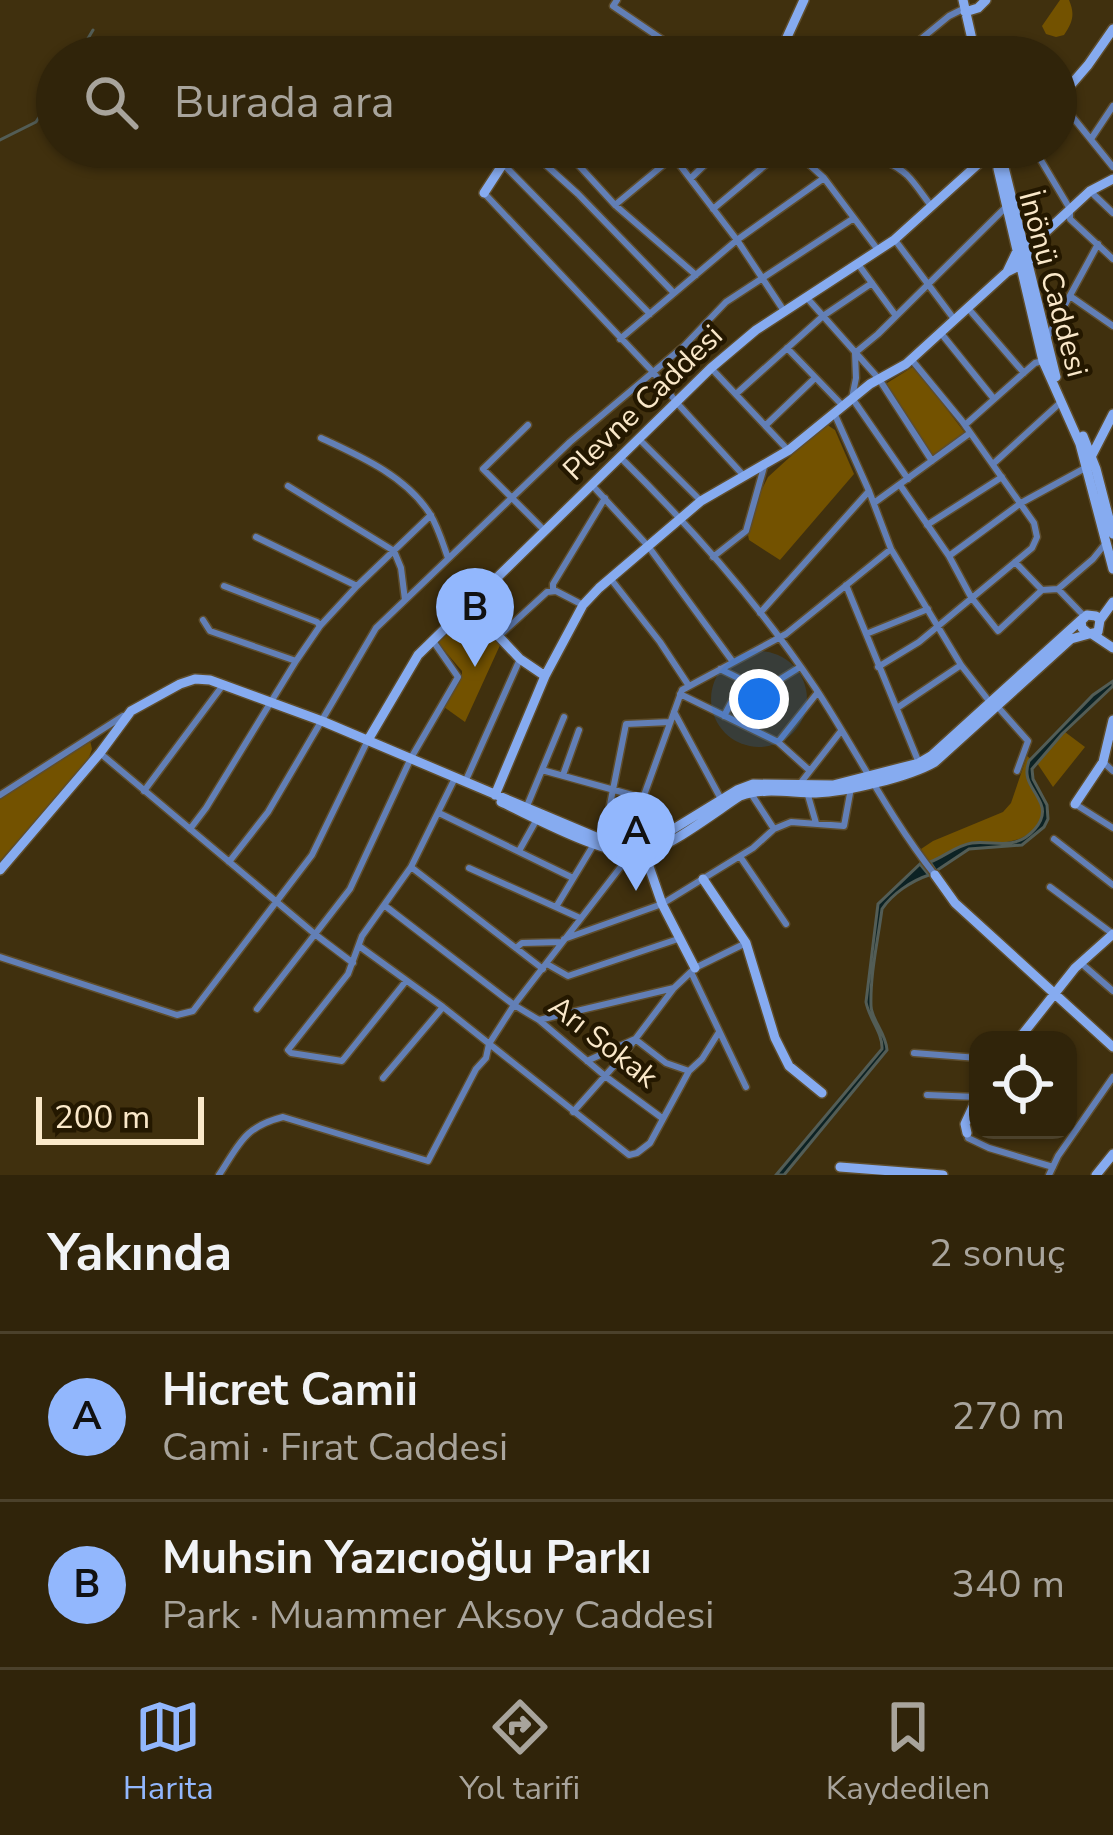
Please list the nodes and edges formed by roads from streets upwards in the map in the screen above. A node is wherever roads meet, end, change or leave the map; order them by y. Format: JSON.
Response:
{"nodes":[{"id":1,"x":617,"y":0,"type":"edge"},
{"id":2,"x":805,"y":0,"type":"edge"},
{"id":3,"x":986,"y":0,"type":"edge"},
{"id":4,"x":964,"y":6,"type":"edge"},
{"id":5,"x":1113,"y":28,"type":"edge"},
{"id":6,"x":657,"y":36,"type":"edge"},
{"id":7,"x":788,"y":36,"type":"edge"},
{"id":8,"x":924,"y":36,"type":"edge"},
{"id":9,"x":971,"y":36,"type":"edge"},
{"id":10,"x":1077,"y":78,"type":"edge"},
{"id":11,"x":1113,"y":106,"type":"edge"},
{"id":12,"x":1077,"y":123,"type":"edge"},
{"id":13,"x":1091,"y":139,"type":"junction"},
{"id":14,"x":1113,"y":167,"type":"edge"},
{"id":15,"x":500,"y":168,"type":"edge"},
{"id":16,"x":507,"y":168,"type":"edge"},
{"id":17,"x":549,"y":168,"type":"edge"},
{"id":18,"x":581,"y":168,"type":"edge"},
{"id":19,"x":660,"y":168,"type":"edge"},
{"id":20,"x":683,"y":168,"type":"edge"},
{"id":21,"x":701,"y":168,"type":"edge"},
{"id":22,"x":763,"y":168,"type":"edge"},
{"id":23,"x":813,"y":168,"type":"edge"},
{"id":24,"x":895,"y":168,"type":"edge"},
{"id":25,"x":974,"y":168,"type":"edge"},
{"id":26,"x":998,"y":168,"type":"edge"},
{"id":27,"x":1003,"y":168,"type":"edge"},
{"id":28,"x":1046,"y":168,"type":"edge"},
{"id":29,"x":691,"y":178,"type":"junction"},
{"id":30,"x":824,"y":178,"type":"junction"},
{"id":31,"x":1113,"y":179,"type":"edge"},
{"id":32,"x":1090,"y":190,"type":"junction"},
{"id":33,"x":484,"y":193,"type":"joint"},
{"id":34,"x":615,"y":205,"type":"junction"},
{"id":35,"x":932,"y":207,"type":"junction"},
{"id":36,"x":1006,"y":207,"type":"junction"},
{"id":37,"x":713,"y":209,"type":"junction"},
{"id":38,"x":1070,"y":209,"type":"junction"},
{"id":39,"x":1113,"y":213,"type":"edge"},
{"id":40,"x":854,"y":218,"type":"junction"},
{"id":41,"x":737,"y":240,"type":"junction"},
{"id":42,"x":894,"y":240,"type":"junction"},
{"id":43,"x":1037,"y":240,"type":"junction"},
{"id":44,"x":1098,"y":244,"type":"junction"},
{"id":45,"x":1021,"y":249,"type":"junction"},
{"id":46,"x":878,"y":250,"type":"junction"},
{"id":47,"x":1113,"y":259,"type":"edge"},
{"id":48,"x":1024,"y":262,"type":"junction"},
{"id":49,"x":858,"y":264,"type":"junction"},
{"id":50,"x":1007,"y":272,"type":"junction"},
{"id":51,"x":696,"y":274,"type":"junction"},
{"id":52,"x":762,"y":279,"type":"junction"},
{"id":53,"x":872,"y":283,"type":"junction"},
{"id":54,"x":929,"y":284,"type":"junction"},
{"id":55,"x":674,"y":292,"type":"junction"},
{"id":56,"x":805,"y":296,"type":"junction"},
{"id":57,"x":1070,"y":296,"type":"junction"},
{"id":58,"x":967,"y":307,"type":"junction"},
{"id":59,"x":784,"y":311,"type":"junction"},
{"id":60,"x":650,"y":314,"type":"junction"},
{"id":61,"x":823,"y":316,"type":"junction"},
{"id":62,"x":896,"y":316,"type":"junction"},
{"id":63,"x":954,"y":319,"type":"junction"},
{"id":64,"x":1113,"y":326,"type":"edge"},
{"id":65,"x":940,"y":332,"type":"junction"},
{"id":66,"x":620,"y":340,"type":"junction"},
{"id":67,"x":1046,"y":340,"type":"junction"},
{"id":68,"x":786,"y":347,"type":"junction"},
{"id":69,"x":855,"y":353,"type":"junction"},
{"id":70,"x":911,"y":359,"type":"junction"},
{"id":71,"x":1042,"y":361,"type":"junction"},
{"id":72,"x":710,"y":367,"type":"junction"},
{"id":73,"x":653,"y":372,"type":"junction"},
{"id":74,"x":1024,"y":374,"type":"junction"},
{"id":75,"x":816,"y":378,"type":"junction"},
{"id":76,"x":879,"y":379,"type":"junction"},
{"id":77,"x":736,"y":394,"type":"junction"},
{"id":78,"x":995,"y":400,"type":"junction"},
{"id":79,"x":1061,"y":402,"type":"junction"},
{"id":80,"x":677,"y":403,"type":"junction"},
{"id":81,"x":843,"y":406,"type":"junction"},
{"id":82,"x":1113,"y":414,"type":"edge"},
{"id":83,"x":528,"y":425,"type":"dead end"},
{"id":84,"x":766,"y":425,"type":"junction"},
{"id":85,"x":968,"y":429,"type":"junction"},
{"id":86,"x":321,"y":438,"type":"dead end"},
{"id":87,"x":639,"y":439,"type":"junction"},
{"id":88,"x":789,"y":450,"type":"junction"},
{"id":89,"x":620,"y":458,"type":"junction"},
{"id":90,"x":932,"y":460,"type":"junction"},
{"id":91,"x":1089,"y":462,"type":"junction"},
{"id":92,"x":993,"y":464,"type":"junction"},
{"id":93,"x":764,"y":467,"type":"junction"},
{"id":94,"x":744,"y":476,"type":"junction"},
{"id":95,"x":1002,"y":477,"type":"junction"},
{"id":96,"x":904,"y":482,"type":"junction"},
{"id":97,"x":592,"y":485,"type":"junction"},
{"id":98,"x":288,"y":486,"type":"dead end"},
{"id":99,"x":870,"y":497,"type":"junction"},
{"id":100,"x":512,"y":499,"type":"junction"},
{"id":101,"x":605,"y":499,"type":"junction"},
{"id":102,"x":701,"y":502,"type":"junction"},
{"id":103,"x":1021,"y":503,"type":"junction"},
{"id":104,"x":431,"y":515,"type":"junction"},
{"id":105,"x":680,"y":518,"type":"junction"},
{"id":106,"x":927,"y":525,"type":"junction"},
{"id":107,"x":545,"y":531,"type":"junction"},
{"id":108,"x":256,"y":537,"type":"dead end"},
{"id":109,"x":1110,"y":538,"type":"edge"},
{"id":110,"x":648,"y":546,"type":"junction"},
{"id":111,"x":891,"y":549,"type":"junction"},
{"id":112,"x":394,"y":551,"type":"junction"},
{"id":113,"x":949,"y":556,"type":"junction"},
{"id":114,"x":713,"y":557,"type":"junction"},
{"id":115,"x":448,"y":558,"type":"junction"},
{"id":116,"x":1015,"y":562,"type":"junction"},
{"id":117,"x":1113,"y":569,"type":"edge"},
{"id":118,"x":610,"y":578,"type":"junction"},
{"id":119,"x":846,"y":585,"type":"junction"},
{"id":120,"x":224,"y":586,"type":"dead end"},
{"id":121,"x":356,"y":586,"type":"junction"},
{"id":122,"x":1058,"y":589,"type":"junction"},
{"id":123,"x":1042,"y":590,"type":"junction"},
{"id":124,"x":553,"y":591,"type":"junction"},
{"id":125,"x":971,"y":597,"type":"junction"},
{"id":126,"x":1113,"y":598,"type":"edge"},
{"id":127,"x":404,"y":600,"type":"junction"},
{"id":128,"x":469,"y":605,"type":"junction"},
{"id":129,"x":583,"y":605,"type":"junction"},
{"id":130,"x":928,"y":609,"type":"junction"},
{"id":131,"x":760,"y":613,"type":"junction"},
{"id":132,"x":1092,"y":619,"type":"junction"},
{"id":133,"x":203,"y":620,"type":"dead end"},
{"id":134,"x":937,"y":624,"type":"junction"},
{"id":135,"x":320,"y":626,"type":"junction"},
{"id":136,"x":866,"y":634,"type":"junction"},
{"id":137,"x":1091,"y":634,"type":"junction"},
{"id":138,"x":498,"y":637,"type":"junction"},
{"id":139,"x":780,"y":637,"type":"junction"},
{"id":140,"x":1113,"y":638,"type":"edge"},
{"id":141,"x":432,"y":640,"type":"junction"},
{"id":142,"x":1113,"y":648,"type":"edge"},
{"id":143,"x":520,"y":659,"type":"junction"},
{"id":144,"x":296,"y":661,"type":"junction"},
{"id":145,"x":733,"y":662,"type":"junction"},
{"id":146,"x":962,"y":665,"type":"junction"},
{"id":147,"x":800,"y":667,"type":"junction"},
{"id":148,"x":878,"y":667,"type":"junction"},
{"id":149,"x":720,"y":669,"type":"junction"},
{"id":150,"x":545,"y":676,"type":"junction"},
{"id":151,"x":742,"y":682,"type":"junction"},
{"id":152,"x":223,"y":685,"type":"junction"},
{"id":153,"x":689,"y":686,"type":"junction"},
{"id":154,"x":818,"y":692,"type":"junction"},
{"id":155,"x":680,"y":694,"type":"junction"},
{"id":156,"x":271,"y":703,"type":"junction"},
{"id":157,"x":993,"y":703,"type":"junction"},
{"id":158,"x":897,"y":708,"type":"junction"},
{"id":159,"x":131,"y":711,"type":"junction"},
{"id":160,"x":674,"y":712,"type":"junction"},
{"id":161,"x":724,"y":716,"type":"junction"},
{"id":162,"x":564,"y":717,"type":"dead end"},
{"id":163,"x":1113,"y":720,"type":"edge"},
{"id":164,"x":322,"y":721,"type":"junction"},
{"id":165,"x":670,"y":722,"type":"junction"},
{"id":166,"x":579,"y":730,"type":"dead end"},
{"id":167,"x":841,"y":730,"type":"junction"},
{"id":168,"x":368,"y":740,"type":"junction"},
{"id":169,"x":778,"y":742,"type":"junction"},
{"id":170,"x":100,"y":753,"type":"junction"},
{"id":171,"x":411,"y":758,"type":"junction"},
{"id":172,"x":1103,"y":762,"type":"junction"},
{"id":173,"x":919,"y":763,"type":"junction"},
{"id":174,"x":542,"y":770,"type":"junction"},
{"id":175,"x":809,"y":770,"type":"junction"},
{"id":176,"x":1017,"y":771,"type":"dead end"},
{"id":177,"x":1113,"y":771,"type":"edge"},
{"id":178,"x":563,"y":775,"type":"junction"},
{"id":179,"x":871,"y":779,"type":"junction"},
{"id":180,"x":460,"y":780,"type":"junction"},
{"id":181,"x":615,"y":788,"type":"junction"},
{"id":182,"x":851,"y":788,"type":"junction"},
{"id":183,"x":803,"y":789,"type":"junction"},
{"id":184,"x":144,"y":791,"type":"junction"},
{"id":185,"x":750,"y":792,"type":"junction"},
{"id":186,"x":0,"y":796,"type":"edge"},
{"id":187,"x":495,"y":796,"type":"junction"},
{"id":188,"x":722,"y":800,"type":"junction"},
{"id":189,"x":1076,"y":804,"type":"joint"},
{"id":190,"x":527,"y":806,"type":"junction"},
{"id":191,"x":439,"y":813,"type":"junction"},
{"id":192,"x":537,"y":819,"type":"junction"},
{"id":193,"x":816,"y":823,"type":"junction"},
{"id":194,"x":1113,"y":828,"type":"edge"},
{"id":195,"x":190,"y":829,"type":"junction"},
{"id":196,"x":774,"y":829,"type":"junction"},
{"id":197,"x":1054,"y":838,"type":"dead end"},
{"id":198,"x":598,"y":842,"type":"junction"},
{"id":199,"x":638,"y":850,"type":"junction"},
{"id":200,"x":519,"y":851,"type":"junction"},
{"id":201,"x":740,"y":856,"type":"junction"},
{"id":202,"x":229,"y":862,"type":"junction"},
{"id":203,"x":411,"y":867,"type":"junction"},
{"id":204,"x":469,"y":868,"type":"dead end"},
{"id":205,"x":0,"y":870,"type":"edge"},
{"id":206,"x":935,"y":875,"type":"joint"},
{"id":207,"x":573,"y":878,"type":"junction"},
{"id":208,"x":703,"y":879,"type":"junction"},
{"id":209,"x":1113,"y":885,"type":"edge"},
{"id":210,"x":1050,"y":887,"type":"dead end"},
{"id":211,"x":277,"y":902,"type":"junction"},
{"id":212,"x":383,"y":904,"type":"junction"},
{"id":213,"x":662,"y":904,"type":"junction"},
{"id":214,"x":556,"y":907,"type":"junction"},
{"id":215,"x":580,"y":918,"type":"junction"},
{"id":216,"x":786,"y":924,"type":"dead end"},
{"id":217,"x":1113,"y":934,"type":"edge"},
{"id":218,"x":316,"y":935,"type":"junction"},
{"id":219,"x":680,"y":939,"type":"junction"},
{"id":220,"x":563,"y":940,"type":"junction"},
{"id":221,"x":746,"y":944,"type":"junction"},
{"id":222,"x":359,"y":946,"type":"junction"},
{"id":223,"x":516,"y":948,"type":"junction"},
{"id":224,"x":0,"y":957,"type":"edge"},
{"id":225,"x":353,"y":963,"type":"junction"},
{"id":226,"x":1082,"y":964,"type":"junction"},
{"id":227,"x":545,"y":966,"type":"junction"},
{"id":228,"x":693,"y":970,"type":"junction"},
{"id":229,"x":406,"y":981,"type":"junction"},
{"id":230,"x":674,"y":988,"type":"junction"},
{"id":231,"x":1113,"y":991,"type":"edge"},
{"id":232,"x":1053,"y":994,"type":"junction"},
{"id":233,"x":514,"y":1005,"type":"junction"},
{"id":234,"x":443,"y":1006,"type":"junction"},
{"id":235,"x":257,"y":1009,"type":"dead end"},
{"id":236,"x":539,"y":1020,"type":"junction"},
{"id":237,"x":719,"y":1031,"type":"junction"},
{"id":238,"x":1025,"y":1031,"type":"edge"},
{"id":239,"x":635,"y":1039,"type":"junction"},
{"id":240,"x":489,"y":1044,"type":"junction"},
{"id":241,"x":1113,"y":1047,"type":"edge"},
{"id":242,"x":914,"y":1053,"type":"dead end"},
{"id":243,"x":969,"y":1057,"type":"edge"},
{"id":244,"x":587,"y":1061,"type":"junction"},
{"id":245,"x":689,"y":1071,"type":"junction"},
{"id":246,"x":605,"y":1076,"type":"junction"},
{"id":247,"x":1113,"y":1077,"type":"edge"},
{"id":248,"x":383,"y":1078,"type":"dead end"},
{"id":249,"x":746,"y":1088,"type":"dead end"},
{"id":250,"x":822,"y":1093,"type":"dead end"},
{"id":251,"x":927,"y":1095,"type":"dead end"},
{"id":252,"x":969,"y":1096,"type":"edge"},
{"id":253,"x":573,"y":1112,"type":"junction"},
{"id":254,"x":969,"y":1115,"type":"edge"},
{"id":255,"x":662,"y":1118,"type":"junction"},
{"id":256,"x":967,"y":1133,"type":"joint"},
{"id":257,"x":1113,"y":1154,"type":"edge"},
{"id":258,"x":840,"y":1168,"type":"dead end"},
{"id":259,"x":1051,"y":1171,"type":"edge"},
{"id":260,"x":219,"y":1175,"type":"edge"},
{"id":261,"x":944,"y":1175,"type":"edge"},
{"id":262,"x":1096,"y":1175,"type":"edge"}],
"edges":[{"from":1,"to":6,"type":"street"},
{"from":2,"to":7,"type":"street"},
{"from":3,"to":4,"type":"street"},
{"from":4,"to":8,"type":"street"},
{"from":4,"to":9,"type":"street"},
{"from":5,"to":10,"type":"street"},
{"from":11,"to":13,"type":"street"},
{"from":12,"to":13,"type":"street"},
{"from":13,"to":14,"type":"street"},
{"from":15,"to":33,"type":"street"},
{"from":16,"to":60,"type":"street"},
{"from":17,"to":55,"type":"street"},
{"from":18,"to":34,"type":"street"},
{"from":19,"to":34,"type":"street"},
{"from":20,"to":29,"type":"street"},
{"from":21,"to":29,"type":"street"},
{"from":22,"to":37,"type":"street"},
{"from":23,"to":30,"type":"street"},
{"from":24,"to":35,"type":"street"},
{"from":25,"to":35,"type":"street","name":"Plevne Caddesi"},
{"from":26,"to":36,"type":"street","name":"İnönü Caddesi"},
{"from":27,"to":45,"type":"street","name":"İnönü Caddesi"},
{"from":28,"to":38,"type":"street"},
{"from":29,"to":37,"type":"street"},
{"from":30,"to":40,"type":"street"},
{"from":30,"to":41,"type":"street"},
{"from":31,"to":32,"type":"street"},
{"from":32,"to":38,"type":"street"},
{"from":32,"to":39,"type":"street"},
{"from":33,"to":66,"type":"street"},
{"from":34,"to":51,"type":"street"},
{"from":35,"to":42,"type":"street","name":"Plevne Caddesi"},
{"from":36,"to":45,"type":"street","name":"İnönü Caddesi"},
{"from":36,"to":54,"type":"street"},
{"from":37,"to":41,"type":"street"},
{"from":38,"to":43,"type":"street"},
{"from":38,"to":44,"type":"street"},
{"from":40,"to":46,"type":"street"},
{"from":40,"to":52,"type":"street"},
{"from":41,"to":51,"type":"street"},
{"from":41,"to":52,"type":"street"},
{"from":42,"to":46,"type":"street","name":"Plevne Caddesi"},
{"from":42,"to":54,"type":"street"},
{"from":43,"to":45,"type":"street"},
{"from":43,"to":48,"type":"street"},
{"from":44,"to":47,"type":"street"},
{"from":44,"to":57,"type":"street"},
{"from":45,"to":48,"type":"street","name":"İnönü Caddesi"},
{"from":45,"to":50,"type":"street"},
{"from":46,"to":49,"type":"street","name":"Plevne Caddesi"},
{"from":48,"to":50,"type":"street"},
{"from":48,"to":67,"type":"street","name":"İnönü Caddesi"},
{"from":48,"to":71,"type":"street","name":"İnönü Caddesi"},
{"from":49,"to":53,"type":"street"},
{"from":49,"to":56,"type":"street","name":"Plevne Caddesi"},
{"from":50,"to":58,"type":"street"},
{"from":51,"to":55,"type":"street"},
{"from":52,"to":59,"type":"street"},
{"from":52,"to":73,"type":"street"},
{"from":53,"to":61,"type":"street"},
{"from":53,"to":62,"type":"street"},
{"from":54,"to":62,"type":"street"},
{"from":54,"to":63,"type":"street"},
{"from":55,"to":60,"type":"street"},
{"from":56,"to":59,"type":"street","name":"Plevne Caddesi"},
{"from":56,"to":61,"type":"street"},
{"from":57,"to":64,"type":"street"},
{"from":57,"to":67,"type":"street"},
{"from":58,"to":63,"type":"street"},
{"from":58,"to":74,"type":"street"},
{"from":59,"to":72,"type":"street","name":"Plevne Caddesi"},
{"from":60,"to":66,"type":"street"},
{"from":61,"to":68,"type":"street"},
{"from":61,"to":69,"type":"street"},
{"from":62,"to":69,"type":"street"},
{"from":63,"to":65,"type":"street"},
{"from":65,"to":70,"type":"street"},
{"from":65,"to":78,"type":"street"},
{"from":66,"to":73,"type":"street"},
{"from":67,"to":91,"type":"street","name":"İnönü Caddesi"},
{"from":68,"to":75,"type":"street"},
{"from":68,"to":77,"type":"street"},
{"from":69,"to":76,"type":"street"},
{"from":69,"to":81,"type":"street"},
{"from":70,"to":76,"type":"street"},
{"from":70,"to":85,"type":"street"},
{"from":71,"to":74,"type":"street"},
{"from":71,"to":79,"type":"street","name":"İnönü Caddesi"},
{"from":72,"to":77,"type":"street"},
{"from":72,"to":80,"type":"street","name":"Plevne Caddesi"},
{"from":73,"to":80,"type":"street"},
{"from":73,"to":100,"type":"street"},
{"from":74,"to":78,"type":"street"},
{"from":75,"to":81,"type":"street"},
{"from":75,"to":84,"type":"street"},
{"from":76,"to":81,"type":"street"},
{"from":76,"to":90,"type":"street"},
{"from":77,"to":84,"type":"street"},
{"from":78,"to":85,"type":"street"},
{"from":79,"to":91,"type":"street","name":"İnönü Caddesi"},
{"from":79,"to":92,"type":"street"},
{"from":80,"to":87,"type":"street","name":"Plevne Caddesi"},
{"from":80,"to":94,"type":"street"},
{"from":81,"to":88,"type":"street"},
{"from":81,"to":96,"type":"street"},
{"from":81,"to":99,"type":"street"},
{"from":82,"to":91,"type":"street"},
{"from":83,"to":100,"type":"street"},
{"from":84,"to":88,"type":"street"},
{"from":85,"to":90,"type":"street"},
{"from":85,"to":92,"type":"street"},
{"from":86,"to":104,"type":"street"},
{"from":87,"to":89,"type":"street","name":"Plevne Caddesi"},
{"from":87,"to":102,"type":"street"},
{"from":88,"to":93,"type":"street"},
{"from":89,"to":97,"type":"street","name":"Plevne Caddesi"},
{"from":89,"to":105,"type":"street"},
{"from":90,"to":96,"type":"street"},
{"from":91,"to":103,"type":"street"},
{"from":91,"to":109,"type":"street","name":"İnönü Caddesi"},
{"from":92,"to":95,"type":"street"},
{"from":93,"to":94,"type":"street"},
{"from":93,"to":114,"type":"street"},
{"from":94,"to":102,"type":"street"},
{"from":95,"to":103,"type":"street"},
{"from":95,"to":106,"type":"street"},
{"from":96,"to":99,"type":"street"},
{"from":96,"to":106,"type":"street"},
{"from":97,"to":101,"type":"street"},
{"from":97,"to":107,"type":"street","name":"Plevne Caddesi"},
{"from":98,"to":112,"type":"street"},
{"from":99,"to":111,"type":"street"},
{"from":99,"to":131,"type":"street"},
{"from":100,"to":107,"type":"street"},
{"from":100,"to":115,"type":"street"},
{"from":101,"to":110,"type":"street"},
{"from":101,"to":124,"type":"street"},
{"from":102,"to":105,"type":"street"},
{"from":103,"to":113,"type":"street"},
{"from":103,"to":116,"type":"street"},
{"from":104,"to":112,"type":"street"},
{"from":104,"to":115,"type":"street"},
{"from":105,"to":110,"type":"street"},
{"from":105,"to":114,"type":"street"},
{"from":106,"to":113,"type":"street"},
{"from":107,"to":128,"type":"street","name":"Plevne Caddesi"},
{"from":108,"to":121,"type":"street"},
{"from":109,"to":117,"type":"street","name":"İnönü Caddesi"},
{"from":109,"to":122,"type":"street"},
{"from":110,"to":118,"type":"street"},
{"from":110,"to":145,"type":"street"},
{"from":111,"to":119,"type":"street"},
{"from":111,"to":130,"type":"street"},
{"from":112,"to":121,"type":"street"},
{"from":112,"to":127,"type":"street"},
{"from":113,"to":125,"type":"street"},
{"from":114,"to":131,"type":"street"},
{"from":115,"to":127,"type":"street"},
{"from":116,"to":123,"type":"street"},
{"from":116,"to":125,"type":"street"},
{"from":118,"to":129,"type":"street"},
{"from":118,"to":153,"type":"street"},
{"from":119,"to":136,"type":"street"},
{"from":119,"to":139,"type":"street"},
{"from":120,"to":135,"type":"street"},
{"from":121,"to":135,"type":"street"},
{"from":122,"to":123,"type":"street"},
{"from":122,"to":132,"type":"street"},
{"from":123,"to":125,"type":"street"},
{"from":124,"to":129,"type":"street"},
{"from":124,"to":138,"type":"street"},
{"from":125,"to":134,"type":"street"},
{"from":126,"to":132,"type":"street"},
{"from":127,"to":164,"type":"street"},
{"from":128,"to":138,"type":"street"},
{"from":128,"to":141,"type":"street","name":"Plevne Caddesi"},
{"from":129,"to":150,"type":"street"},
{"from":130,"to":134,"type":"street"},
{"from":130,"to":136,"type":"street"},
{"from":131,"to":139,"type":"street"},
{"from":132,"to":137,"type":"street"},
{"from":132,"to":137,"type":"street"},
{"from":132,"to":140,"type":"street"},
{"from":132,"to":157,"type":"street"},
{"from":133,"to":144,"type":"street"},
{"from":134,"to":146,"type":"street"},
{"from":134,"to":148,"type":"street"},
{"from":135,"to":144,"type":"street"},
{"from":136,"to":148,"type":"street"},
{"from":137,"to":142,"type":"street"},
{"from":137,"to":157,"type":"street"},
{"from":138,"to":143,"type":"street"},
{"from":139,"to":145,"type":"street"},
{"from":139,"to":147,"type":"street"},
{"from":141,"to":168,"type":"street","name":"Plevne Caddesi"},
{"from":141,"to":171,"type":"street"},
{"from":143,"to":150,"type":"street"},
{"from":143,"to":180,"type":"street"},
{"from":144,"to":156,"type":"street"},
{"from":145,"to":149,"type":"street"},
{"from":146,"to":157,"type":"street"},
{"from":146,"to":158,"type":"street"},
{"from":147,"to":151,"type":"street"},
{"from":147,"to":154,"type":"street"},
{"from":148,"to":158,"type":"street"},
{"from":149,"to":151,"type":"street"},
{"from":149,"to":153,"type":"street"},
{"from":150,"to":187,"type":"street"},
{"from":151,"to":161,"type":"street"},
{"from":152,"to":156,"type":"street"},
{"from":152,"to":159,"type":"street"},
{"from":152,"to":184,"type":"street"},
{"from":153,"to":155,"type":"street"},
{"from":154,"to":167,"type":"street"},
{"from":154,"to":169,"type":"street"},
{"from":155,"to":160,"type":"street"},
{"from":155,"to":161,"type":"street"},
{"from":156,"to":164,"type":"street"},
{"from":156,"to":195,"type":"street"},
{"from":157,"to":173,"type":"street"},
{"from":157,"to":176,"type":"street"},
{"from":157,"to":179,"type":"street"},
{"from":158,"to":173,"type":"street"},
{"from":159,"to":170,"type":"street"},
{"from":159,"to":186,"type":"street"},
{"from":160,"to":165,"type":"street"},
{"from":160,"to":188,"type":"street"},
{"from":161,"to":169,"type":"street"},
{"from":162,"to":174,"type":"street"},
{"from":163,"to":172,"type":"street"},
{"from":164,"to":168,"type":"street"},
{"from":164,"to":202,"type":"street"},
{"from":165,"to":181,"type":"street"},
{"from":165,"to":181,"type":"street"},
{"from":166,"to":178,"type":"street"},
{"from":167,"to":175,"type":"street"},
{"from":167,"to":179,"type":"street"},
{"from":168,"to":171,"type":"street"},
{"from":168,"to":211,"type":"street"},
{"from":169,"to":175,"type":"street"},
{"from":170,"to":184,"type":"street"},
{"from":170,"to":205,"type":"street"},
{"from":171,"to":180,"type":"street"},
{"from":171,"to":218,"type":"street"},
{"from":172,"to":177,"type":"street"},
{"from":172,"to":189,"type":"street"},
{"from":173,"to":179,"type":"street"},
{"from":174,"to":178,"type":"street"},
{"from":174,"to":190,"type":"street"},
{"from":175,"to":183,"type":"street"},
{"from":178,"to":181,"type":"street"},
{"from":179,"to":182,"type":"street"},
{"from":179,"to":183,"type":"street"},
{"from":179,"to":206,"type":"street"},
{"from":180,"to":187,"type":"street"},
{"from":180,"to":191,"type":"street"},
{"from":181,"to":198,"type":"street"},
{"from":182,"to":183,"type":"street"},
{"from":182,"to":193,"type":"street"},
{"from":183,"to":185,"type":"street"},
{"from":183,"to":188,"type":"street"},
{"from":183,"to":193,"type":"street"},
{"from":184,"to":195,"type":"street"},
{"from":185,"to":196,"type":"street"},
{"from":185,"to":199,"type":"street"},
{"from":187,"to":190,"type":"street"},
{"from":187,"to":192,"type":"street"},
{"from":188,"to":199,"type":"street"},
{"from":189,"to":194,"type":"street"},
{"from":190,"to":198,"type":"street"},
{"from":191,"to":200,"type":"street"},
{"from":191,"to":203,"type":"street"},
{"from":192,"to":198,"type":"street"},
{"from":192,"to":200,"type":"street"},
{"from":193,"to":196,"type":"street"},
{"from":195,"to":202,"type":"street"},
{"from":196,"to":201,"type":"street"},
{"from":197,"to":209,"type":"street"},
{"from":198,"to":199,"type":"street"},
{"from":198,"to":207,"type":"street"},
{"from":199,"to":213,"type":"street"},
{"from":199,"to":215,"type":"street"},
{"from":200,"to":207,"type":"street"},
{"from":201,"to":208,"type":"street"},
{"from":201,"to":216,"type":"street"},
{"from":202,"to":211,"type":"street"},
{"from":203,"to":212,"type":"street"},
{"from":203,"to":223,"type":"street"},
{"from":204,"to":214,"type":"street"},
{"from":206,"to":232,"type":"street"},
{"from":207,"to":214,"type":"street"},
{"from":208,"to":213,"type":"street"},
{"from":208,"to":221,"type":"street"},
{"from":210,"to":217,"type":"street"},
{"from":211,"to":218,"type":"street"},
{"from":211,"to":224,"type":"street"},
{"from":212,"to":222,"type":"street"},
{"from":212,"to":233,"type":"street","name":"Arı Sokak"},
{"from":213,"to":219,"type":"street"},
{"from":213,"to":220,"type":"street"},
{"from":214,"to":215,"type":"street"},
{"from":215,"to":220,"type":"street"},
{"from":217,"to":226,"type":"street"},
{"from":218,"to":225,"type":"street"},
{"from":218,"to":235,"type":"street"},
{"from":219,"to":227,"type":"street"},
{"from":219,"to":228,"type":"street"},
{"from":220,"to":223,"type":"street"},
{"from":220,"to":227,"type":"street"},
{"from":221,"to":228,"type":"street"},
{"from":221,"to":250,"type":"street"},
{"from":222,"to":225,"type":"street"},
{"from":222,"to":229,"type":"street"},
{"from":223,"to":227,"type":"street"},
{"from":225,"to":229,"type":"street"},
{"from":226,"to":231,"type":"street"},
{"from":226,"to":232,"type":"street"},
{"from":227,"to":233,"type":"street"},
{"from":228,"to":230,"type":"street"},
{"from":228,"to":237,"type":"street"},
{"from":229,"to":234,"type":"street"},
{"from":230,"to":236,"type":"street"},
{"from":230,"to":239,"type":"street"},
{"from":232,"to":238,"type":"street"},
{"from":232,"to":241,"type":"street"},
{"from":233,"to":236,"type":"street","name":"Arı Sokak"},
{"from":233,"to":240,"type":"street"},
{"from":234,"to":240,"type":"street"},
{"from":234,"to":248,"type":"street"},
{"from":236,"to":244,"type":"street","name":"Arı Sokak"},
{"from":237,"to":245,"type":"street"},
{"from":237,"to":249,"type":"street"},
{"from":239,"to":244,"type":"street"},
{"from":239,"to":245,"type":"street"},
{"from":239,"to":246,"type":"street"},
{"from":240,"to":253,"type":"street"},
{"from":240,"to":260,"type":"street"},
{"from":242,"to":243,"type":"street"},
{"from":244,"to":246,"type":"street","name":"Arı Sokak"},
{"from":245,"to":255,"type":"street"},
{"from":246,"to":253,"type":"street"},
{"from":246,"to":255,"type":"street","name":"Arı Sokak"},
{"from":247,"to":259,"type":"street"},
{"from":251,"to":252,"type":"street"},
{"from":253,"to":255,"type":"street"},
{"from":254,"to":256,"type":"street"},
{"from":256,"to":259,"type":"street"},
{"from":257,"to":262,"type":"street"},
{"from":258,"to":261,"type":"street"}]}
